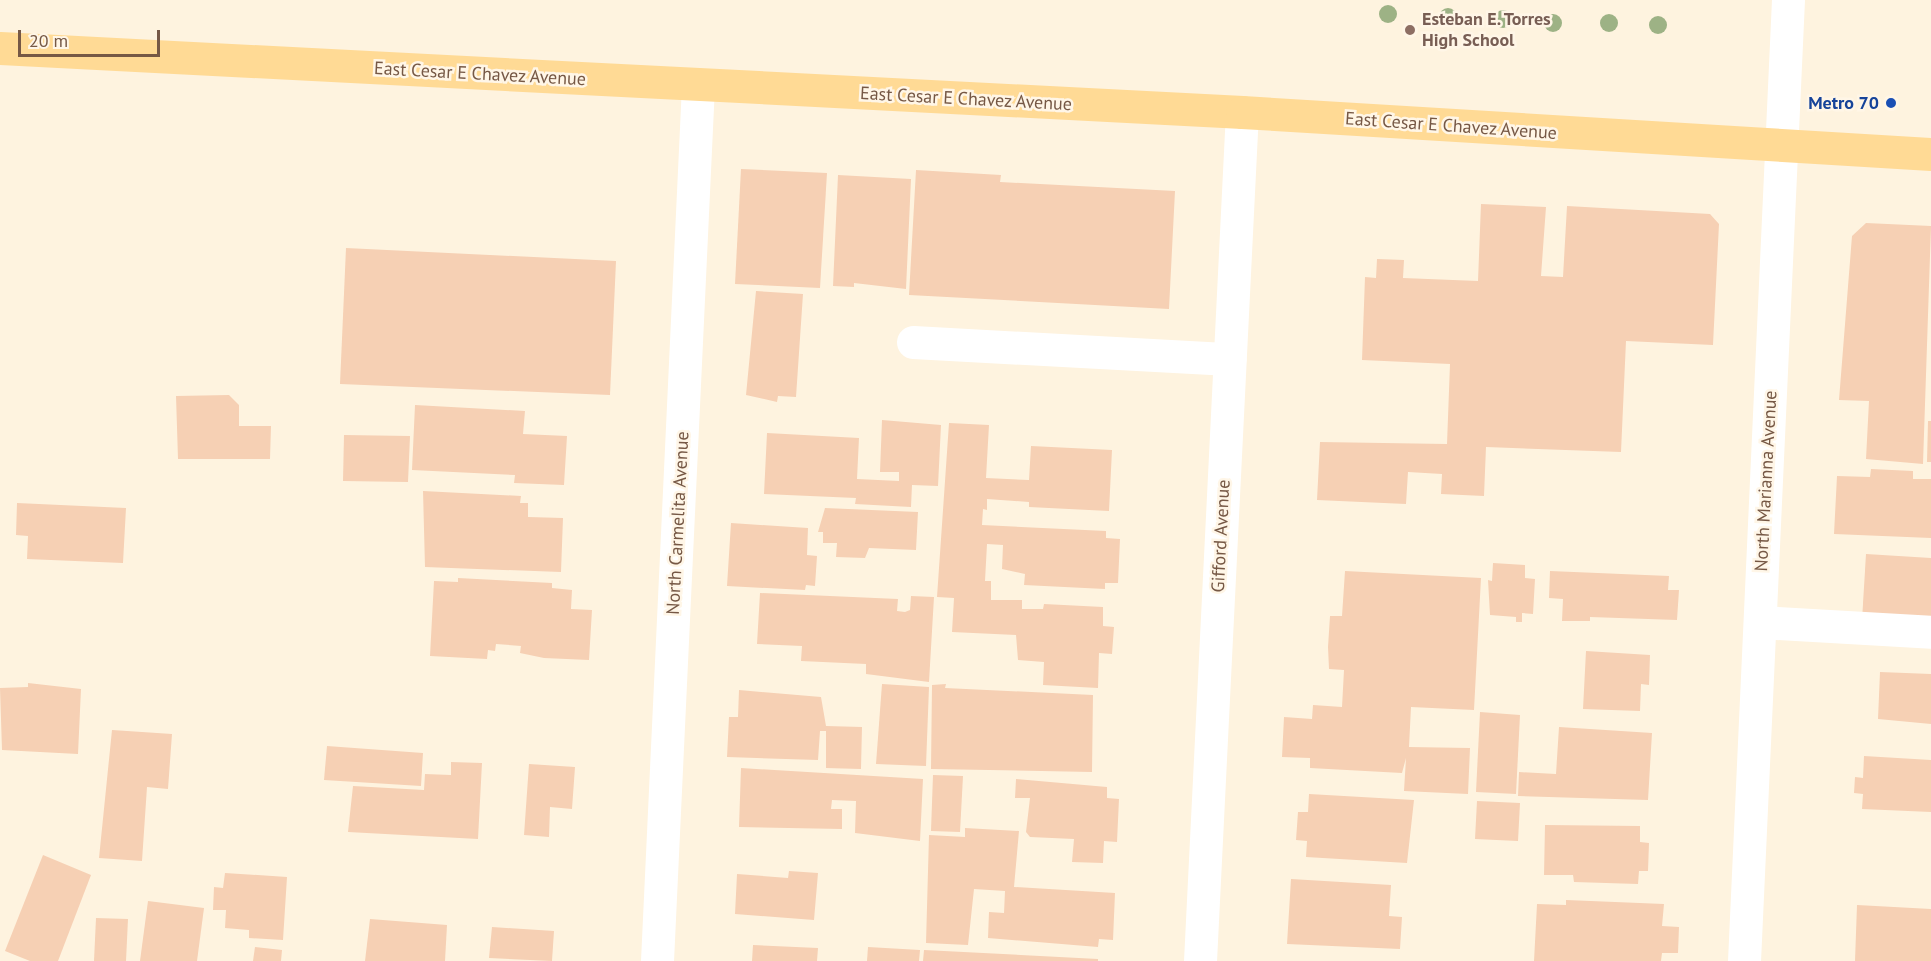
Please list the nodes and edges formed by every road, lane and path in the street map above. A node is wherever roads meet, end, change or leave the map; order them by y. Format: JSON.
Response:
{"nodes":[{"id":1,"x":1788,"y":0,"type":"edge"},
{"id":2,"x":0,"y":48,"type":"edge"},
{"id":3,"x":698,"y":85,"type":"junction"},
{"id":4,"x":1242,"y":112,"type":"junction"},
{"id":5,"x":1781,"y":148,"type":"junction"},
{"id":6,"x":1931,"y":154,"type":"edge"},
{"id":7,"x":913,"y":342,"type":"dead end"},
{"id":8,"x":1230,"y":359,"type":"junction"},
{"id":9,"x":1760,"y":622,"type":"junction"},
{"id":10,"x":1931,"y":632,"type":"edge"},
{"id":11,"x":657,"y":961,"type":"edge"},
{"id":12,"x":1200,"y":961,"type":"edge"},
{"id":13,"x":1744,"y":961,"type":"edge"}],
"edges":[{"from":1,"to":5,"type":"street","name":"North Marianna Avenue"},
{"from":2,"to":3,"type":"main road","name":"East Cesar E Chavez Avenue"},
{"from":3,"to":4,"type":"main road","name":"East Cesar E Chavez Avenue"},
{"from":3,"to":11,"type":"street","name":"North Carmelita Avenue"},
{"from":4,"to":5,"type":"main road","name":"East Cesar E Chavez Avenue"},
{"from":4,"to":8,"type":"street","name":"Gifford Avenue"},
{"from":5,"to":6,"type":"main road","name":"East Cesar E Chavez Avenue"},
{"from":5,"to":9,"type":"street","name":"North Marianna Avenue"},
{"from":7,"to":8,"type":"street"},
{"from":8,"to":12,"type":"street","name":"Gifford Avenue"},
{"from":9,"to":10,"type":"street"},
{"from":9,"to":13,"type":"street","name":"North Marianna Avenue"}]}
